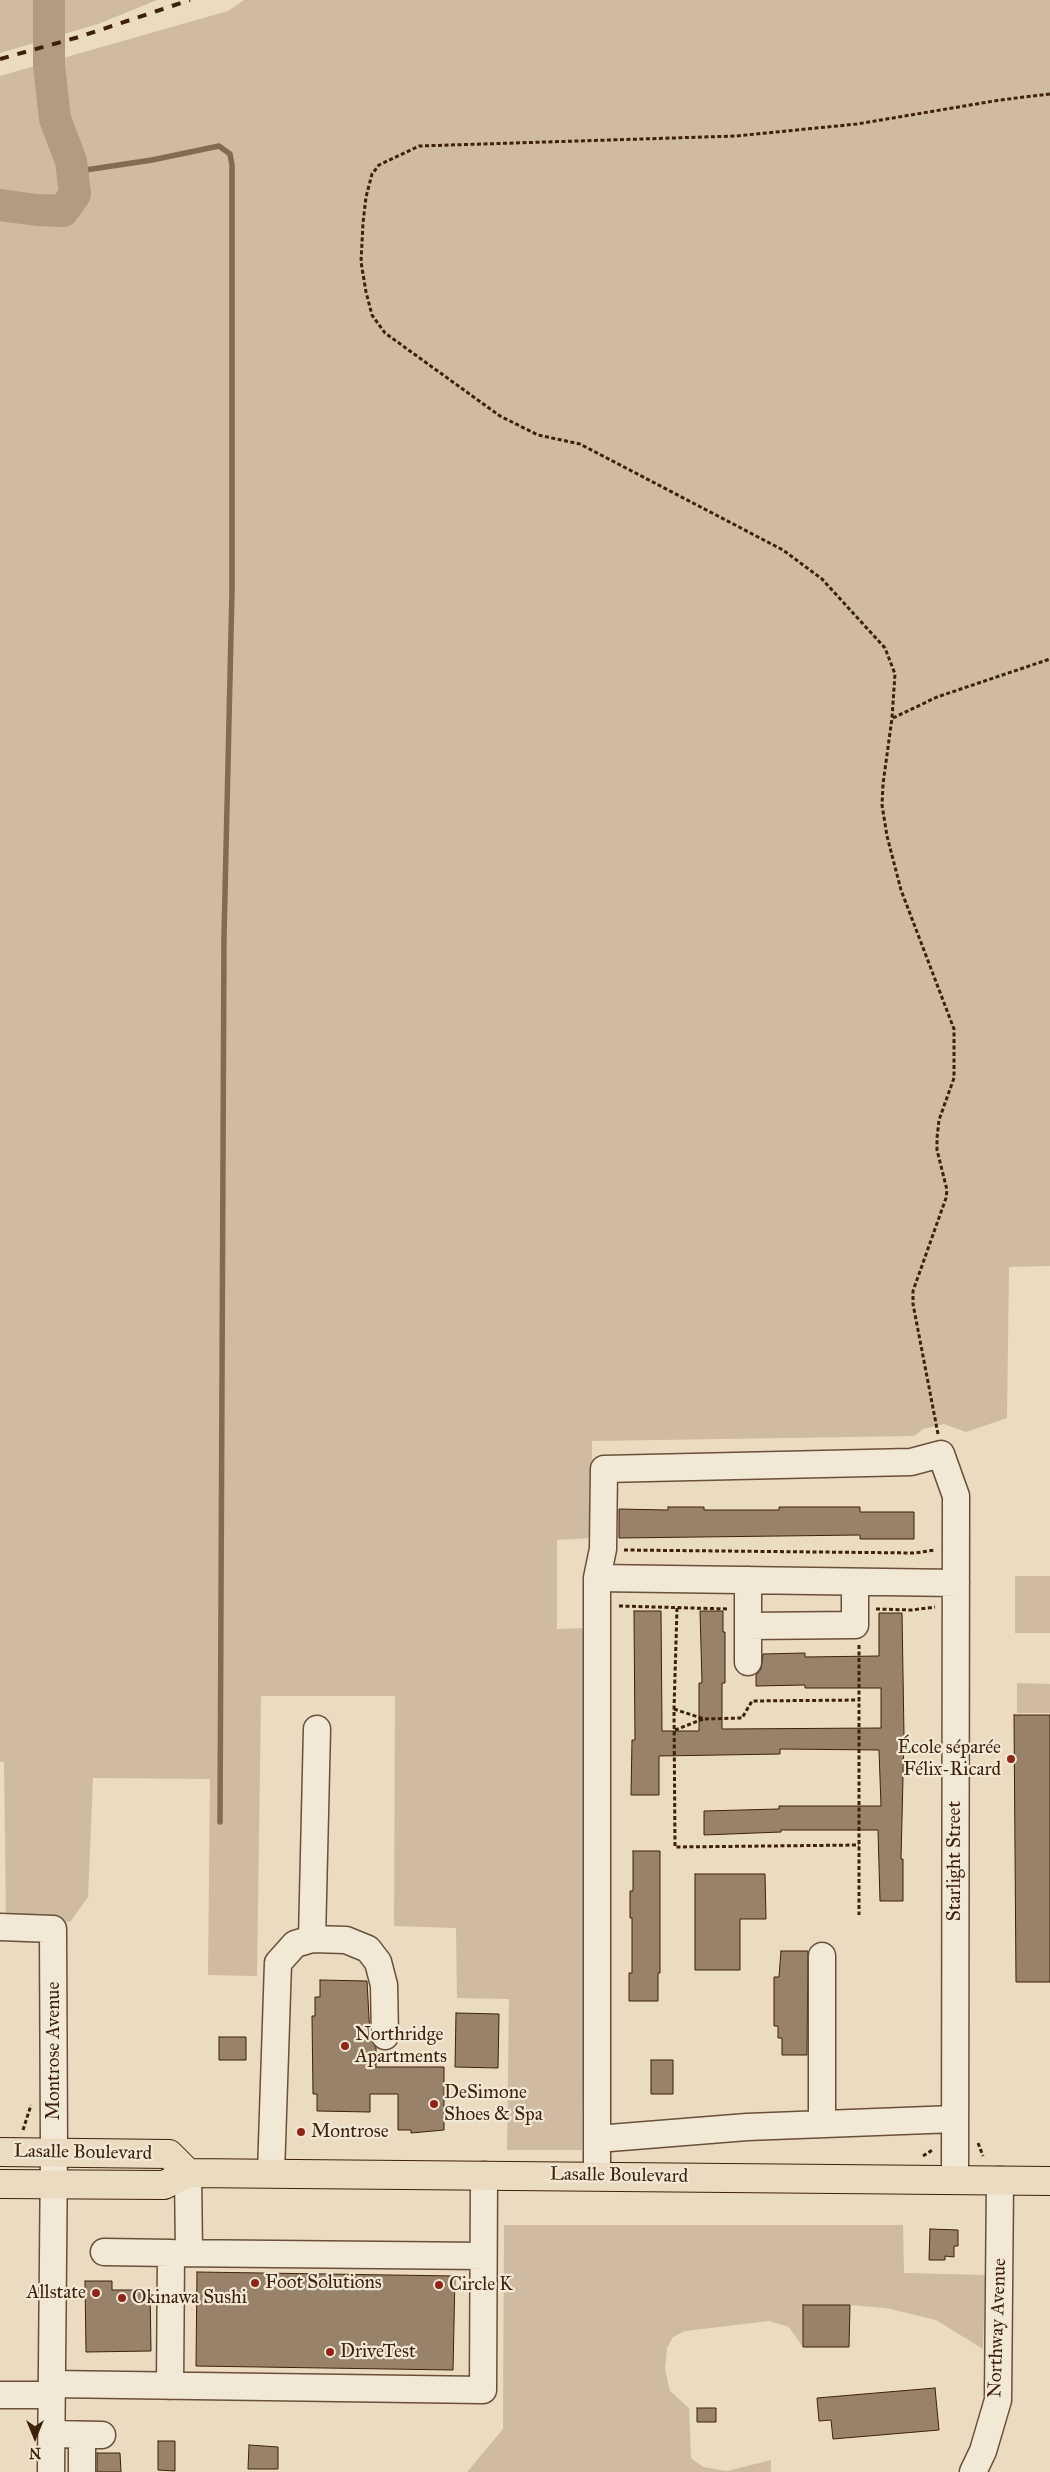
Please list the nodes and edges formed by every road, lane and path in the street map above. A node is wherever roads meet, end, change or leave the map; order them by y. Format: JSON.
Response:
{"nodes":[{"id":1,"x":1050,"y":94,"type":"edge"},
{"id":2,"x":1050,"y":659,"type":"edge"},
{"id":3,"x":892,"y":718,"type":"junction"},
{"id":4,"x":941,"y":1454,"type":"junction"},
{"id":5,"x":604,"y":1549,"type":"junction"},
{"id":6,"x":938,"y":1549,"type":"dead end"},
{"id":7,"x":597,"y":1578,"type":"junction"},
{"id":8,"x":748,"y":1580,"type":"junction"},
{"id":9,"x":855,"y":1582,"type":"junction"},
{"id":10,"x":956,"y":1583,"type":"junction"},
{"id":11,"x":596,"y":1606,"type":"junction"},
{"id":12,"x":938,"y":1606,"type":"dead end"},
{"id":13,"x":677,"y":1608,"type":"junction"},
{"id":14,"x":748,"y":1617,"type":"junction"},
{"id":15,"x":855,"y":1617,"type":"junction"},
{"id":16,"x":748,"y":1662,"type":"dead end"},
{"id":17,"x":860,"y":1700,"type":"junction"},
{"id":18,"x":674,"y":1709,"type":"junction"},
{"id":19,"x":704,"y":1719,"type":"junction"},
{"id":20,"x":318,"y":1730,"type":"dead end"},
{"id":21,"x":674,"y":1730,"type":"junction"},
{"id":22,"x":859,"y":1845,"type":"junction"},
{"id":23,"x":859,"y":1915,"type":"dead end"},
{"id":24,"x":0,"y":1927,"type":"edge"},
{"id":25,"x":312,"y":1939,"type":"junction"},
{"id":26,"x":822,"y":1956,"type":"dead end"},
{"id":27,"x":385,"y":2036,"type":"dead end"},
{"id":28,"x":32,"y":2099,"type":"dead end"},
{"id":29,"x":954,"y":2119,"type":"junction"},
{"id":30,"x":822,"y":2124,"type":"junction"},
{"id":31,"x":597,"y":2139,"type":"junction"},
{"id":32,"x":10,"y":2152,"type":"edge"},
{"id":33,"x":54,"y":2152,"type":"junction"},
{"id":34,"x":188,"y":2173,"type":"junction"},
{"id":35,"x":270,"y":2173,"type":"junction"},
{"id":36,"x":484,"y":2175,"type":"junction"},
{"id":37,"x":597,"y":2176,"type":"junction"},
{"id":38,"x":955,"y":2180,"type":"junction"},
{"id":39,"x":1000,"y":2180,"type":"junction"},
{"id":40,"x":1050,"y":2181,"type":"edge"},
{"id":41,"x":0,"y":2184,"type":"edge"},
{"id":42,"x":54,"y":2185,"type":"junction"},
{"id":43,"x":104,"y":2252,"type":"dead end"},
{"id":44,"x":180,"y":2254,"type":"junction"},
{"id":45,"x":483,"y":2256,"type":"junction"},
{"id":46,"x":170,"y":2386,"type":"junction"},
{"id":47,"x":52,"y":2389,"type":"junction"},
{"id":48,"x":0,"y":2395,"type":"edge"},
{"id":49,"x":52,"y":2434,"type":"junction"},
{"id":50,"x":51,"y":2472,"type":"edge"},
{"id":51,"x":82,"y":2472,"type":"edge"},
{"id":52,"x":973,"y":2472,"type":"edge"}],
"edges":[{"from":1,"to":3,"type":"path"},
{"from":2,"to":3,"type":"path"},
{"from":3,"to":4,"type":"path"},
{"from":4,"to":5,"type":"street"},
{"from":4,"to":10,"type":"street","name":"Starlight Street"},
{"from":5,"to":6,"type":"path"},
{"from":5,"to":7,"type":"street"},
{"from":7,"to":8,"type":"street"},
{"from":7,"to":11,"type":"street"},
{"from":8,"to":9,"type":"street"},
{"from":8,"to":14,"type":"street"},
{"from":9,"to":10,"type":"street"},
{"from":9,"to":15,"type":"street"},
{"from":10,"to":29,"type":"street","name":"Starlight Street"},
{"from":11,"to":13,"type":"path"},
{"from":11,"to":31,"type":"street"},
{"from":12,"to":15,"type":"path"},
{"from":13,"to":14,"type":"path"},
{"from":13,"to":18,"type":"path"},
{"from":14,"to":15,"type":"street"},
{"from":14,"to":16,"type":"street"},
{"from":15,"to":17,"type":"path"},
{"from":17,"to":19,"type":"path"},
{"from":17,"to":22,"type":"path"},
{"from":18,"to":19,"type":"path"},
{"from":18,"to":21,"type":"path"},
{"from":19,"to":21,"type":"path"},
{"from":20,"to":25,"type":"street"},
{"from":21,"to":22,"type":"path"},
{"from":22,"to":23,"type":"path"},
{"from":24,"to":33,"type":"street","name":"Montrose Avenue"},
{"from":25,"to":27,"type":"street"},
{"from":25,"to":35,"type":"street"},
{"from":26,"to":30,"type":"street"},
{"from":28,"to":32,"type":"path"},
{"from":29,"to":30,"type":"street"},
{"from":29,"to":38,"type":"street","name":"Starlight Street"},
{"from":30,"to":31,"type":"street"},
{"from":31,"to":37,"type":"street"},
{"from":32,"to":33,"type":"main road","name":"Lasalle Boulevard"},
{"from":33,"to":34,"type":"main road","name":"Lasalle Boulevard"},
{"from":33,"to":42,"type":"street","name":"Montrose Avenue"},
{"from":34,"to":35,"type":"main road","name":"Lasalle Boulevard"},
{"from":34,"to":42,"type":"main road","name":"Lasalle Boulevard"},
{"from":34,"to":44,"type":"street"},
{"from":35,"to":36,"type":"main road","name":"Lasalle Boulevard"},
{"from":36,"to":37,"type":"main road","name":"Lasalle Boulevard"},
{"from":36,"to":45,"type":"street"},
{"from":37,"to":38,"type":"main road","name":"Lasalle Boulevard"},
{"from":38,"to":39,"type":"main road","name":"Lasalle Boulevard"},
{"from":39,"to":40,"type":"main road","name":"Lasalle Boulevard"},
{"from":39,"to":52,"type":"street","name":"Northway Avenue"},
{"from":41,"to":42,"type":"main road","name":"Lasalle Boulevard"},
{"from":42,"to":47,"type":"street","name":"Montrose Avenue"},
{"from":43,"to":44,"type":"street"},
{"from":44,"to":45,"type":"street"},
{"from":44,"to":46,"type":"street"},
{"from":45,"to":46,"type":"street"},
{"from":46,"to":47,"type":"street"},
{"from":47,"to":48,"type":"street"},
{"from":47,"to":49,"type":"street","name":"Montrose Avenue"},
{"from":49,"to":50,"type":"street","name":"Montrose Avenue"},
{"from":49,"to":51,"type":"street"}]}
